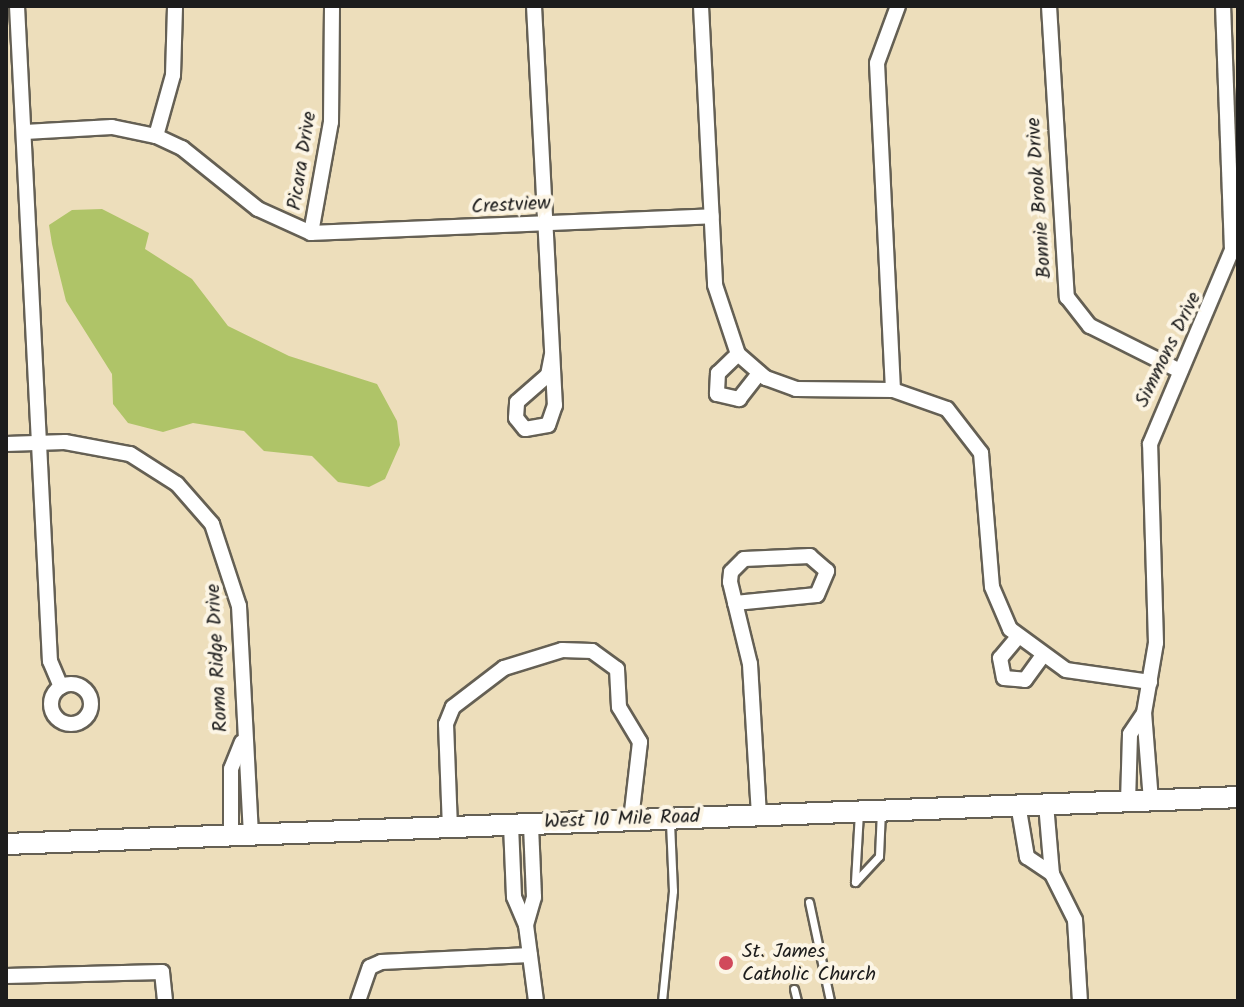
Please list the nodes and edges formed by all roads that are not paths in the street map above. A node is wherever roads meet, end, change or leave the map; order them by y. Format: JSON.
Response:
{"nodes":[{"id":1,"x":17,"y":6,"type":"edge"},
{"id":2,"x":175,"y":6,"type":"edge"},
{"id":3,"x":332,"y":6,"type":"edge"},
{"id":4,"x":534,"y":6,"type":"edge"},
{"id":5,"x":701,"y":6,"type":"edge"},
{"id":6,"x":898,"y":6,"type":"edge"},
{"id":7,"x":1049,"y":6,"type":"edge"},
{"id":8,"x":1223,"y":6,"type":"edge"},
{"id":9,"x":25,"y":132,"type":"junction"},
{"id":10,"x":156,"y":136,"type":"junction"},
{"id":11,"x":712,"y":216,"type":"junction"},
{"id":12,"x":1236,"y":216,"type":"edge"},
{"id":13,"x":546,"y":224,"type":"junction"},
{"id":14,"x":311,"y":233,"type":"junction"},
{"id":15,"x":738,"y":354,"type":"junction"},
{"id":16,"x":552,"y":355,"type":"junction"},
{"id":17,"x":1180,"y":371,"type":"junction"},
{"id":18,"x":759,"y":373,"type":"junction"},
{"id":19,"x":893,"y":390,"type":"junction"},
{"id":20,"x":39,"y":442,"type":"junction"},
{"id":21,"x":6,"y":444,"type":"edge"},
{"id":22,"x":735,"y":603,"type":"junction"},
{"id":23,"x":1017,"y":638,"type":"junction"},
{"id":24,"x":1041,"y":658,"type":"junction"},
{"id":25,"x":1150,"y":682,"type":"junction"},
{"id":26,"x":61,"y":687,"type":"dead end"},
{"id":27,"x":1144,"y":713,"type":"junction"},
{"id":28,"x":1238,"y":797,"type":"edge"},
{"id":29,"x":1151,"y":801,"type":"junction"},
{"id":30,"x":1128,"y":802,"type":"junction"},
{"id":31,"x":1018,"y":804,"type":"junction"},
{"id":32,"x":1046,"y":804,"type":"junction"},
{"id":33,"x":881,"y":809,"type":"junction"},
{"id":34,"x":859,"y":810,"type":"junction"},
{"id":35,"x":759,"y":815,"type":"junction"},
{"id":36,"x":670,"y":819,"type":"junction"},
{"id":37,"x":631,"y":820,"type":"junction"},
{"id":38,"x":521,"y":824,"type":"junction"},
{"id":39,"x":450,"y":828,"type":"junction"},
{"id":40,"x":241,"y":834,"type":"junction"},
{"id":41,"x":6,"y":844,"type":"edge"},
{"id":42,"x":1052,"y":874,"type":"junction"},
{"id":43,"x":809,"y":902,"type":"dead end"},
{"id":44,"x":530,"y":955,"type":"junction"},
{"id":45,"x":6,"y":976,"type":"edge"},
{"id":46,"x":794,"y":989,"type":"dead end"},
{"id":47,"x":165,"y":1001,"type":"edge"},
{"id":48,"x":358,"y":1001,"type":"edge"},
{"id":49,"x":536,"y":1001,"type":"edge"},
{"id":50,"x":662,"y":1001,"type":"edge"},
{"id":51,"x":797,"y":1001,"type":"edge"},
{"id":52,"x":830,"y":1001,"type":"edge"},
{"id":53,"x":1080,"y":1001,"type":"edge"}],
"edges":[{"from":1,"to":9,"type":"street"},
{"from":2,"to":10,"type":"street"},
{"from":3,"to":14,"type":"street","name":"Picara Drive"},
{"from":4,"to":13,"type":"street"},
{"from":5,"to":11,"type":"street"},
{"from":6,"to":19,"type":"street"},
{"from":7,"to":17,"type":"street","name":"Bonnie Brook Drive"},
{"from":8,"to":12,"type":"street","name":"Simmons Drive"},
{"from":9,"to":10,"type":"street"},
{"from":9,"to":20,"type":"street"},
{"from":10,"to":14,"type":"street","name":"Picara Drive"},
{"from":11,"to":13,"type":"street","name":"Crestview"},
{"from":11,"to":15,"type":"street"},
{"from":12,"to":17,"type":"street","name":"Simmons Drive"},
{"from":13,"to":14,"type":"street","name":"Crestview"},
{"from":13,"to":16,"type":"street"},
{"from":15,"to":18,"type":"street"},
{"from":15,"to":18,"type":"street"},
{"from":16,"to":16,"type":"street"},
{"from":17,"to":25,"type":"street","name":"Simmons Drive"},
{"from":18,"to":19,"type":"street"},
{"from":19,"to":23,"type":"street"},
{"from":20,"to":21,"type":"street","name":"Roma Ridge Drive"},
{"from":20,"to":26,"type":"street"},
{"from":20,"to":40,"type":"street","name":"Roma Ridge Drive"},
{"from":22,"to":22,"type":"street"},
{"from":22,"to":35,"type":"street"},
{"from":23,"to":24,"type":"street"},
{"from":23,"to":24,"type":"street"},
{"from":24,"to":25,"type":"street"},
{"from":25,"to":27,"type":"street","name":"Simmons Drive"},
{"from":27,"to":29,"type":"street","name":"Simmons Drive"},
{"from":27,"to":30,"type":"street","name":"Simmons Drive"},
{"from":28,"to":29,"type":"main road","name":"West 10 Mile Road"},
{"from":29,"to":30,"type":"main road","name":"West 10 Mile Road"},
{"from":30,"to":32,"type":"main road","name":"West 10 Mile Road"},
{"from":31,"to":32,"type":"main road","name":"West 10 Mile Road"},
{"from":31,"to":33,"type":"main road","name":"West 10 Mile Road"},
{"from":31,"to":42,"type":"street"},
{"from":32,"to":42,"type":"street"},
{"from":33,"to":34,"type":"main road","name":"West 10 Mile Road"},
{"from":33,"to":34,"type":"lane"},
{"from":34,"to":35,"type":"main road","name":"West 10 Mile Road"},
{"from":35,"to":36,"type":"main road","name":"West 10 Mile Road"},
{"from":36,"to":37,"type":"main road","name":"West 10 Mile Road"},
{"from":36,"to":50,"type":"lane"},
{"from":37,"to":38,"type":"main road","name":"West 10 Mile Road"},
{"from":37,"to":39,"type":"street"},
{"from":38,"to":39,"type":"main road","name":"West 10 Mile Road"},
{"from":38,"to":44,"type":"street"},
{"from":39,"to":40,"type":"main road","name":"West 10 Mile Road"},
{"from":40,"to":41,"type":"main road","name":"West 10 Mile Road"},
{"from":42,"to":53,"type":"street"},
{"from":43,"to":52,"type":"lane"},
{"from":44,"to":48,"type":"street"},
{"from":44,"to":49,"type":"street"},
{"from":45,"to":47,"type":"street"},
{"from":46,"to":51,"type":"lane"}]}
